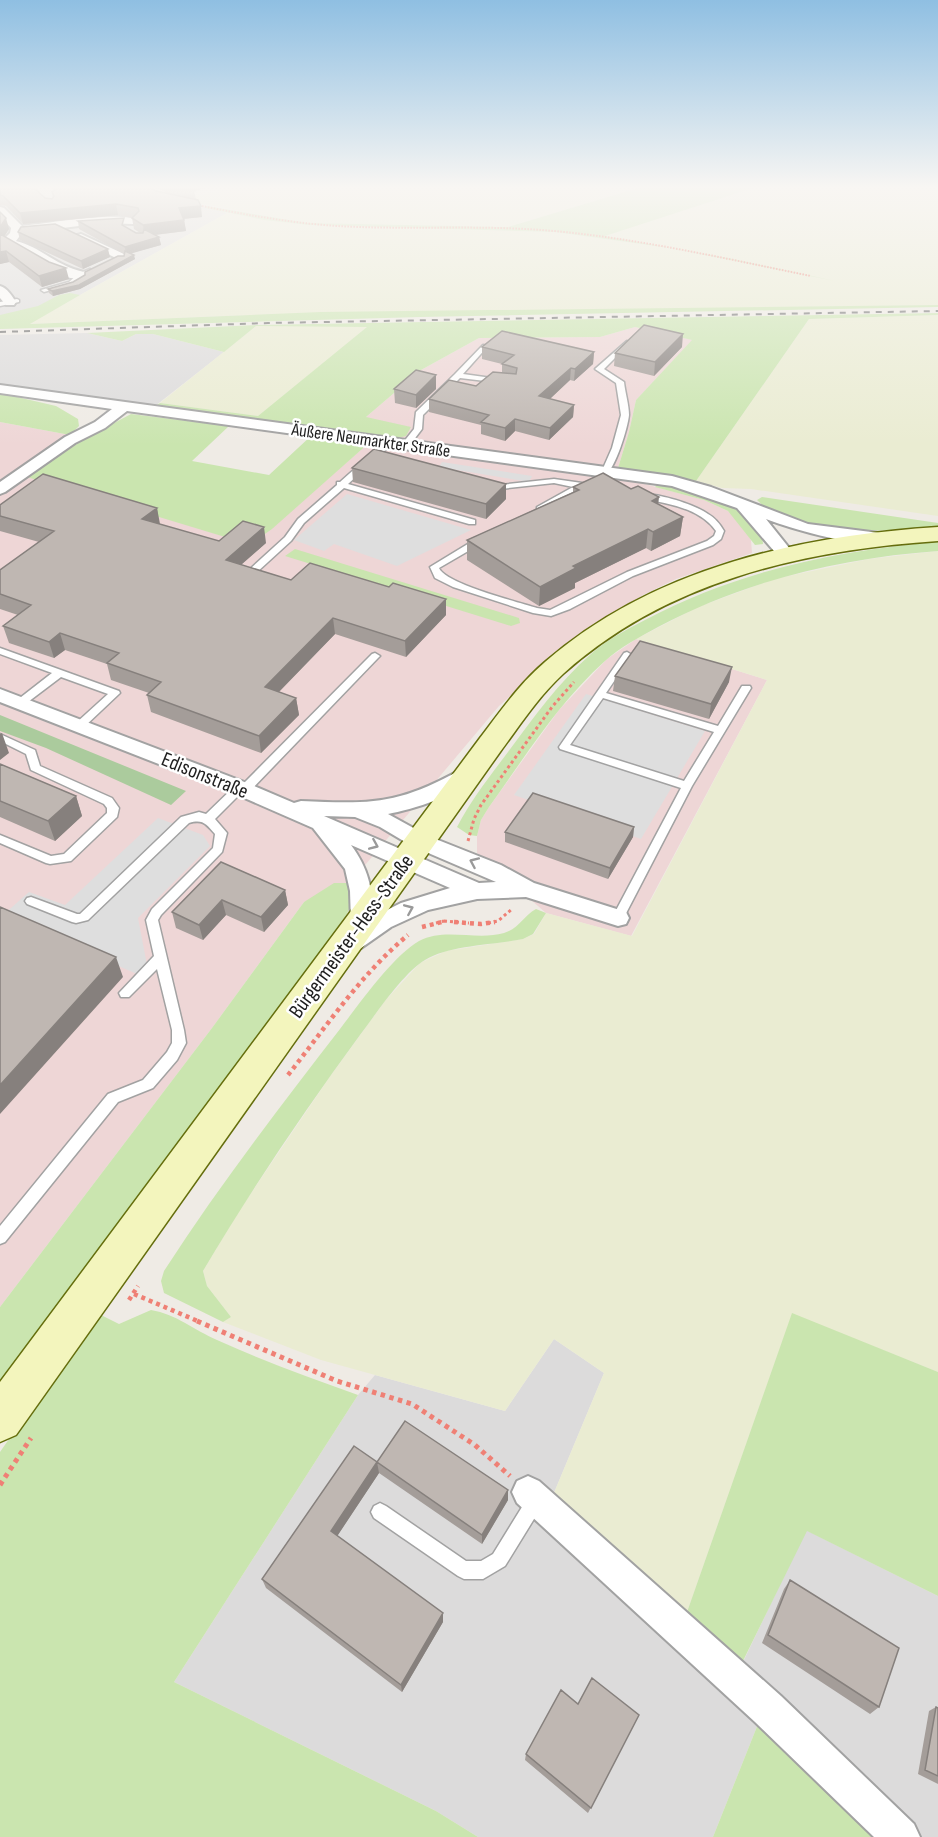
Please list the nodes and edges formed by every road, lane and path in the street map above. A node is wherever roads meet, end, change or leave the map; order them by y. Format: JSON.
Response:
{"nodes":[{"id":1,"x":66,"y":273,"type":"edge"},
{"id":2,"x":86,"y":273,"type":"edge"},
{"id":3,"x":795,"y":273,"type":"edge"},
{"id":4,"x":80,"y":275,"type":"junction"},
{"id":5,"x":811,"y":276,"type":"dead end"},
{"id":6,"x":0,"y":290,"type":"edge"},
{"id":7,"x":44,"y":290,"type":"edge"},
{"id":8,"x":9,"y":302,"type":"edge"},
{"id":9,"x":637,"y":333,"type":"edge"},
{"id":10,"x":485,"y":346,"type":"edge"},
{"id":11,"x":458,"y":376,"type":"junction"},
{"id":12,"x":512,"y":382,"type":"edge"},
{"id":13,"x":0,"y":389,"type":"edge"},
{"id":14,"x":35,"y":394,"type":"junction"},
{"id":15,"x":105,"y":405,"type":"junction"},
{"id":16,"x":123,"y":407,"type":"junction"},
{"id":17,"x":83,"y":421,"type":"junction"},
{"id":18,"x":70,"y":440,"type":"junction"},
{"id":19,"x":398,"y":443,"type":"junction"},
{"id":20,"x":374,"y":456,"type":"junction"},
{"id":21,"x":385,"y":459,"type":"edge"},
{"id":22,"x":608,"y":478,"type":"junction"},
{"id":23,"x":340,"y":484,"type":"junction"},
{"id":24,"x":481,"y":485,"type":"edge"},
{"id":25,"x":586,"y":486,"type":"junction"},
{"id":26,"x":0,"y":489,"type":"edge"},
{"id":27,"x":634,"y":494,"type":"edge"},
{"id":28,"x":739,"y":503,"type":"junction"},
{"id":29,"x":534,"y":512,"type":"edge"},
{"id":30,"x":776,"y":517,"type":"junction"},
{"id":31,"x":472,"y":522,"type":"dead end"},
{"id":32,"x":938,"y":534,"type":"edge"},
{"id":33,"x":879,"y":538,"type":"junction"},
{"id":34,"x":484,"y":539,"type":"edge"},
{"id":35,"x":794,"y":552,"type":"junction"},
{"id":36,"x":253,"y":571,"type":"edge"},
{"id":37,"x":0,"y":651,"type":"edge"},
{"id":38,"x":627,"y":655,"type":"edge"},
{"id":39,"x":375,"y":656,"type":"dead end"},
{"id":40,"x":59,"y":673,"type":"junction"},
{"id":41,"x":578,"y":678,"type":"dead end"},
{"id":42,"x":746,"y":688,"type":"dead end"},
{"id":43,"x":600,"y":694,"type":"junction"},
{"id":44,"x":0,"y":695,"type":"edge"},
{"id":45,"x":21,"y":703,"type":"junction"},
{"id":46,"x":80,"y":725,"type":"junction"},
{"id":47,"x":719,"y":730,"type":"junction"},
{"id":48,"x":0,"y":737,"type":"edge"},
{"id":49,"x":469,"y":773,"type":"junction"},
{"id":50,"x":687,"y":786,"type":"junction"},
{"id":51,"x":242,"y":789,"type":"junction"},
{"id":52,"x":282,"y":806,"type":"junction"},
{"id":53,"x":357,"y":810,"type":"junction"},
{"id":54,"x":208,"y":819,"type":"junction"},
{"id":55,"x":316,"y":821,"type":"junction"},
{"id":56,"x":0,"y":839,"type":"edge"},
{"id":57,"x":414,"y":850,"type":"junction"},
{"id":58,"x":461,"y":856,"type":"junction"},
{"id":59,"x":526,"y":889,"type":"junction"},
{"id":60,"x":477,"y":891,"type":"junction"},
{"id":61,"x":433,"y":900,"type":"junction"},
{"id":62,"x":31,"y":901,"type":"dead end"},
{"id":63,"x":618,"y":918,"type":"joint"},
{"id":64,"x":444,"y":921,"type":"junction"},
{"id":65,"x":352,"y":936,"type":"junction"},
{"id":66,"x":160,"y":957,"type":"junction"},
{"id":67,"x":125,"y":993,"type":"dead end"},
{"id":68,"x":286,"y":1078,"type":"dead end"},
{"id":69,"x":0,"y":1237,"type":"edge"},
{"id":70,"x":139,"y":1284,"type":"dead end"},
{"id":71,"x":134,"y":1294,"type":"junction"},
{"id":72,"x":126,"y":1303,"type":"dead end"},
{"id":73,"x":17,"y":1426,"type":"edge"},
{"id":74,"x":0,"y":1485,"type":"edge"},
{"id":75,"x":532,"y":1496,"type":"junction"},
{"id":76,"x":380,"y":1512,"type":"dead end"},
{"id":77,"x":901,"y":1837,"type":"edge"}],
"edges":[{"from":1,"to":4,"type":"street"},
{"from":2,"to":4,"type":"lane"},
{"from":3,"to":5,"type":"path"},
{"from":4,"to":7,"type":"lane"},
{"from":6,"to":8,"type":"street"},
{"from":9,"to":22,"type":"lane"},
{"from":10,"to":11,"type":"lane"},
{"from":11,"to":12,"type":"lane"},
{"from":11,"to":19,"type":"lane"},
{"from":13,"to":14,"type":"street","name":"Äußere Neumarkter Straße"},
{"from":14,"to":15,"type":"street","name":"Äußere Neumarkter Straße"},
{"from":14,"to":17,"type":"street"},
{"from":15,"to":16,"type":"street","name":"Äußere Neumarkter Straße"},
{"from":15,"to":17,"type":"street"},
{"from":16,"to":18,"type":"street"},
{"from":16,"to":19,"type":"street","name":"Äußere Neumarkter Straße"},
{"from":17,"to":18,"type":"street"},
{"from":18,"to":26,"type":"street"},
{"from":19,"to":20,"type":"lane"},
{"from":19,"to":22,"type":"street","name":"Äußere Neumarkter Straße"},
{"from":20,"to":21,"type":"lane"},
{"from":20,"to":23,"type":"lane"},
{"from":22,"to":25,"type":"lane"},
{"from":22,"to":28,"type":"street","name":"Äußere Neumarkter Straße"},
{"from":23,"to":31,"type":"lane"},
{"from":23,"to":36,"type":"lane"},
{"from":24,"to":25,"type":"lane"},
{"from":25,"to":29,"type":"lane"},
{"from":27,"to":34,"type":"lane"},
{"from":28,"to":30,"type":"street","name":"Äußere Neumarkter Straße"},
{"from":28,"to":35,"type":"street","name":"Äußere Neumarkter Straße"},
{"from":30,"to":33,"type":"street","name":"Äußere Neumarkter Straße"},
{"from":30,"to":35,"type":"street","name":"Äußere Neumarkter Straße"},
{"from":32,"to":33,"type":"main road","name":"Äußere Neumarkter Straße"},
{"from":33,"to":35,"type":"main road","name":"Äußere Neumarkter Straße"},
{"from":35,"to":49,"type":"main road","name":"Bürgermeister-Hess-Straße"},
{"from":37,"to":40,"type":"lane"},
{"from":38,"to":43,"type":"lane"},
{"from":39,"to":51,"type":"lane"},
{"from":40,"to":45,"type":"lane"},
{"from":40,"to":46,"type":"lane"},
{"from":41,"to":58,"type":"path"},
{"from":42,"to":47,"type":"lane"},
{"from":43,"to":47,"type":"lane"},
{"from":43,"to":50,"type":"lane"},
{"from":44,"to":45,"type":"street","name":"Edisonstraße"},
{"from":45,"to":46,"type":"street","name":"Edisonstraße"},
{"from":46,"to":51,"type":"street","name":"Edisonstraße"},
{"from":47,"to":50,"type":"lane"},
{"from":48,"to":56,"type":"lane"},
{"from":49,"to":53,"type":"street"},
{"from":49,"to":57,"type":"main road","name":"Bürgermeister-Hess-Straße"},
{"from":50,"to":63,"type":"lane"},
{"from":51,"to":52,"type":"street","name":"Edisonstraße"},
{"from":51,"to":54,"type":"lane"},
{"from":52,"to":53,"type":"street"},
{"from":52,"to":55,"type":"street","name":"Edisonstraße"},
{"from":53,"to":57,"type":"street"},
{"from":54,"to":62,"type":"lane"},
{"from":54,"to":66,"type":"lane"},
{"from":55,"to":57,"type":"street","name":"Edisonstraße","one_way":true},
{"from":55,"to":65,"type":"street"},
{"from":57,"to":58,"type":"street"},
{"from":57,"to":60,"type":"street"},
{"from":57,"to":65,"type":"main road","name":"Bürgermeister-Hess-Straße"},
{"from":59,"to":58,"type":"street","one_way":true},
{"from":59,"to":60,"type":"street"},
{"from":59,"to":63,"type":"street"},
{"from":59,"to":64,"type":"path"},
{"from":60,"to":61,"type":"street"},
{"from":61,"to":64,"type":"path"},
{"from":65,"to":61,"type":"street","one_way":true},
{"from":64,"to":68,"type":"path"},
{"from":65,"to":73,"type":"main road","name":"Bürgermeister-Hess-Straße"},
{"from":66,"to":67,"type":"lane"},
{"from":66,"to":69,"type":"lane"},
{"from":70,"to":71,"type":"path"},
{"from":71,"to":72,"type":"path"},
{"from":71,"to":75,"type":"path"},
{"from":73,"to":74,"type":"path"},
{"from":75,"to":76,"type":"lane"},
{"from":75,"to":77,"type":"street"}]}
